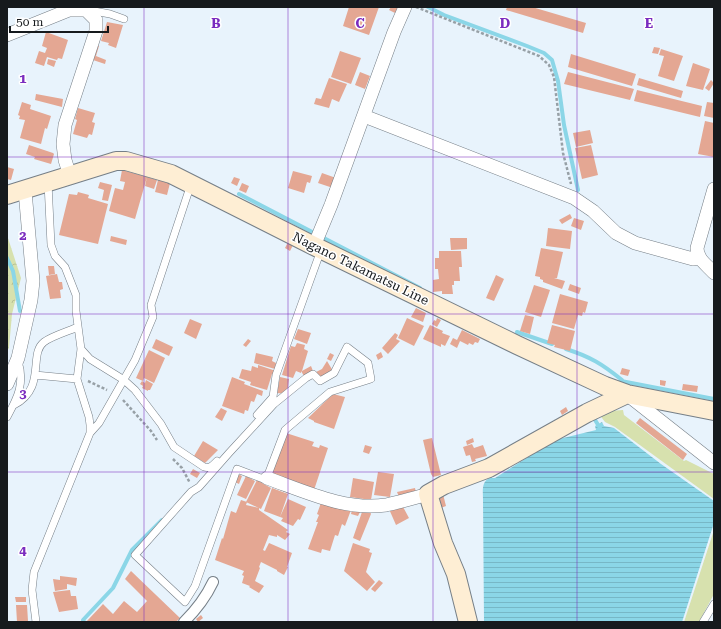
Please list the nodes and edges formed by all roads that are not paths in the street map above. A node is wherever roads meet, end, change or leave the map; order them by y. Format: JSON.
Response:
{"nodes":[{"id":1,"x":405,"y":7,"type":"edge"},
{"id":2,"x":85,"y":8,"type":"edge"},
{"id":3,"x":64,"y":9,"type":"edge"},
{"id":4,"x":124,"y":19,"type":"dead end"},
{"id":5,"x":7,"y":35,"type":"edge"},
{"id":6,"x":364,"y":116,"type":"junction"},
{"id":7,"x":70,"y":176,"type":"junction"},
{"id":8,"x":48,"y":183,"type":"junction"},
{"id":9,"x":192,"y":184,"type":"junction"},
{"id":10,"x":714,"y":189,"type":"edge"},
{"id":11,"x":24,"y":191,"type":"junction"},
{"id":12,"x":7,"y":195,"type":"edge"},
{"id":13,"x":318,"y":241,"type":"junction"},
{"id":14,"x":700,"y":258,"type":"junction"},
{"id":15,"x":714,"y":273,"type":"edge"},
{"id":16,"x":78,"y":326,"type":"junction"},
{"id":17,"x":82,"y":349,"type":"junction"},
{"id":18,"x":18,"y":358,"type":"junction"},
{"id":19,"x":35,"y":375,"type":"junction"},
{"id":20,"x":77,"y":379,"type":"junction"},
{"id":21,"x":124,"y":380,"type":"junction"},
{"id":22,"x":7,"y":384,"type":"edge"},
{"id":23,"x":627,"y":394,"type":"junction"},
{"id":24,"x":14,"y":405,"type":"junction"},
{"id":25,"x":714,"y":411,"type":"edge"},
{"id":26,"x":7,"y":417,"type":"edge"},
{"id":27,"x":90,"y":433,"type":"junction"},
{"id":28,"x":240,"y":437,"type":"junction"},
{"id":29,"x":714,"y":463,"type":"edge"},
{"id":30,"x":267,"y":478,"type":"junction"},
{"id":31,"x":428,"y":494,"type":"junction"},
{"id":32,"x":213,"y":582,"type":"dead end"},
{"id":33,"x":714,"y":604,"type":"edge"},
{"id":34,"x":36,"y":622,"type":"edge"},
{"id":35,"x":184,"y":622,"type":"edge"},
{"id":36,"x":468,"y":622,"type":"edge"},
{"id":37,"x":703,"y":622,"type":"edge"}],
"edges":[{"from":1,"to":6,"type":"street"},
{"from":2,"to":3,"type":"street"},
{"from":2,"to":4,"type":"lane"},
{"from":2,"to":7,"type":"street"},
{"from":3,"to":5,"type":"street"},
{"from":6,"to":13,"type":"street"},
{"from":6,"to":14,"type":"street"},
{"from":7,"to":8,"type":"main road","name":"Nagano Takamatsu Line"},
{"from":7,"to":9,"type":"main road","name":"Nagano Takamatsu Line"},
{"from":8,"to":11,"type":"main road","name":"Nagano Takamatsu Line"},
{"from":8,"to":16,"type":"lane"},
{"from":9,"to":13,"type":"main road","name":"Nagano Takamatsu Line"},
{"from":9,"to":21,"type":"lane"},
{"from":10,"to":14,"type":"street"},
{"from":11,"to":12,"type":"main road","name":"Nagano Takamatsu Line"},
{"from":11,"to":18,"type":"street"},
{"from":13,"to":23,"type":"main road","name":"Nagano Takamatsu Line"},
{"from":13,"to":28,"type":"lane"},
{"from":14,"to":15,"type":"street"},
{"from":16,"to":17,"type":"lane"},
{"from":16,"to":19,"type":"lane"},
{"from":17,"to":20,"type":"lane"},
{"from":17,"to":21,"type":"lane"},
{"from":18,"to":22,"type":"street"},
{"from":18,"to":24,"type":"lane"},
{"from":19,"to":20,"type":"lane"},
{"from":19,"to":24,"type":"lane"},
{"from":20,"to":27,"type":"lane"},
{"from":21,"to":27,"type":"lane"},
{"from":21,"to":28,"type":"lane"},
{"from":23,"to":25,"type":"main road","name":"Nagano Takamatsu Line"},
{"from":23,"to":29,"type":"street"},
{"from":23,"to":31,"type":"main road"},
{"from":24,"to":26,"type":"lane"},
{"from":27,"to":34,"type":"lane"},
{"from":28,"to":30,"type":"lane"},
{"from":28,"to":30,"type":"lane"},
{"from":30,"to":31,"type":"street"},
{"from":31,"to":36,"type":"main road"},
{"from":32,"to":35,"type":"street"},
{"from":33,"to":37,"type":"lane"}]}
